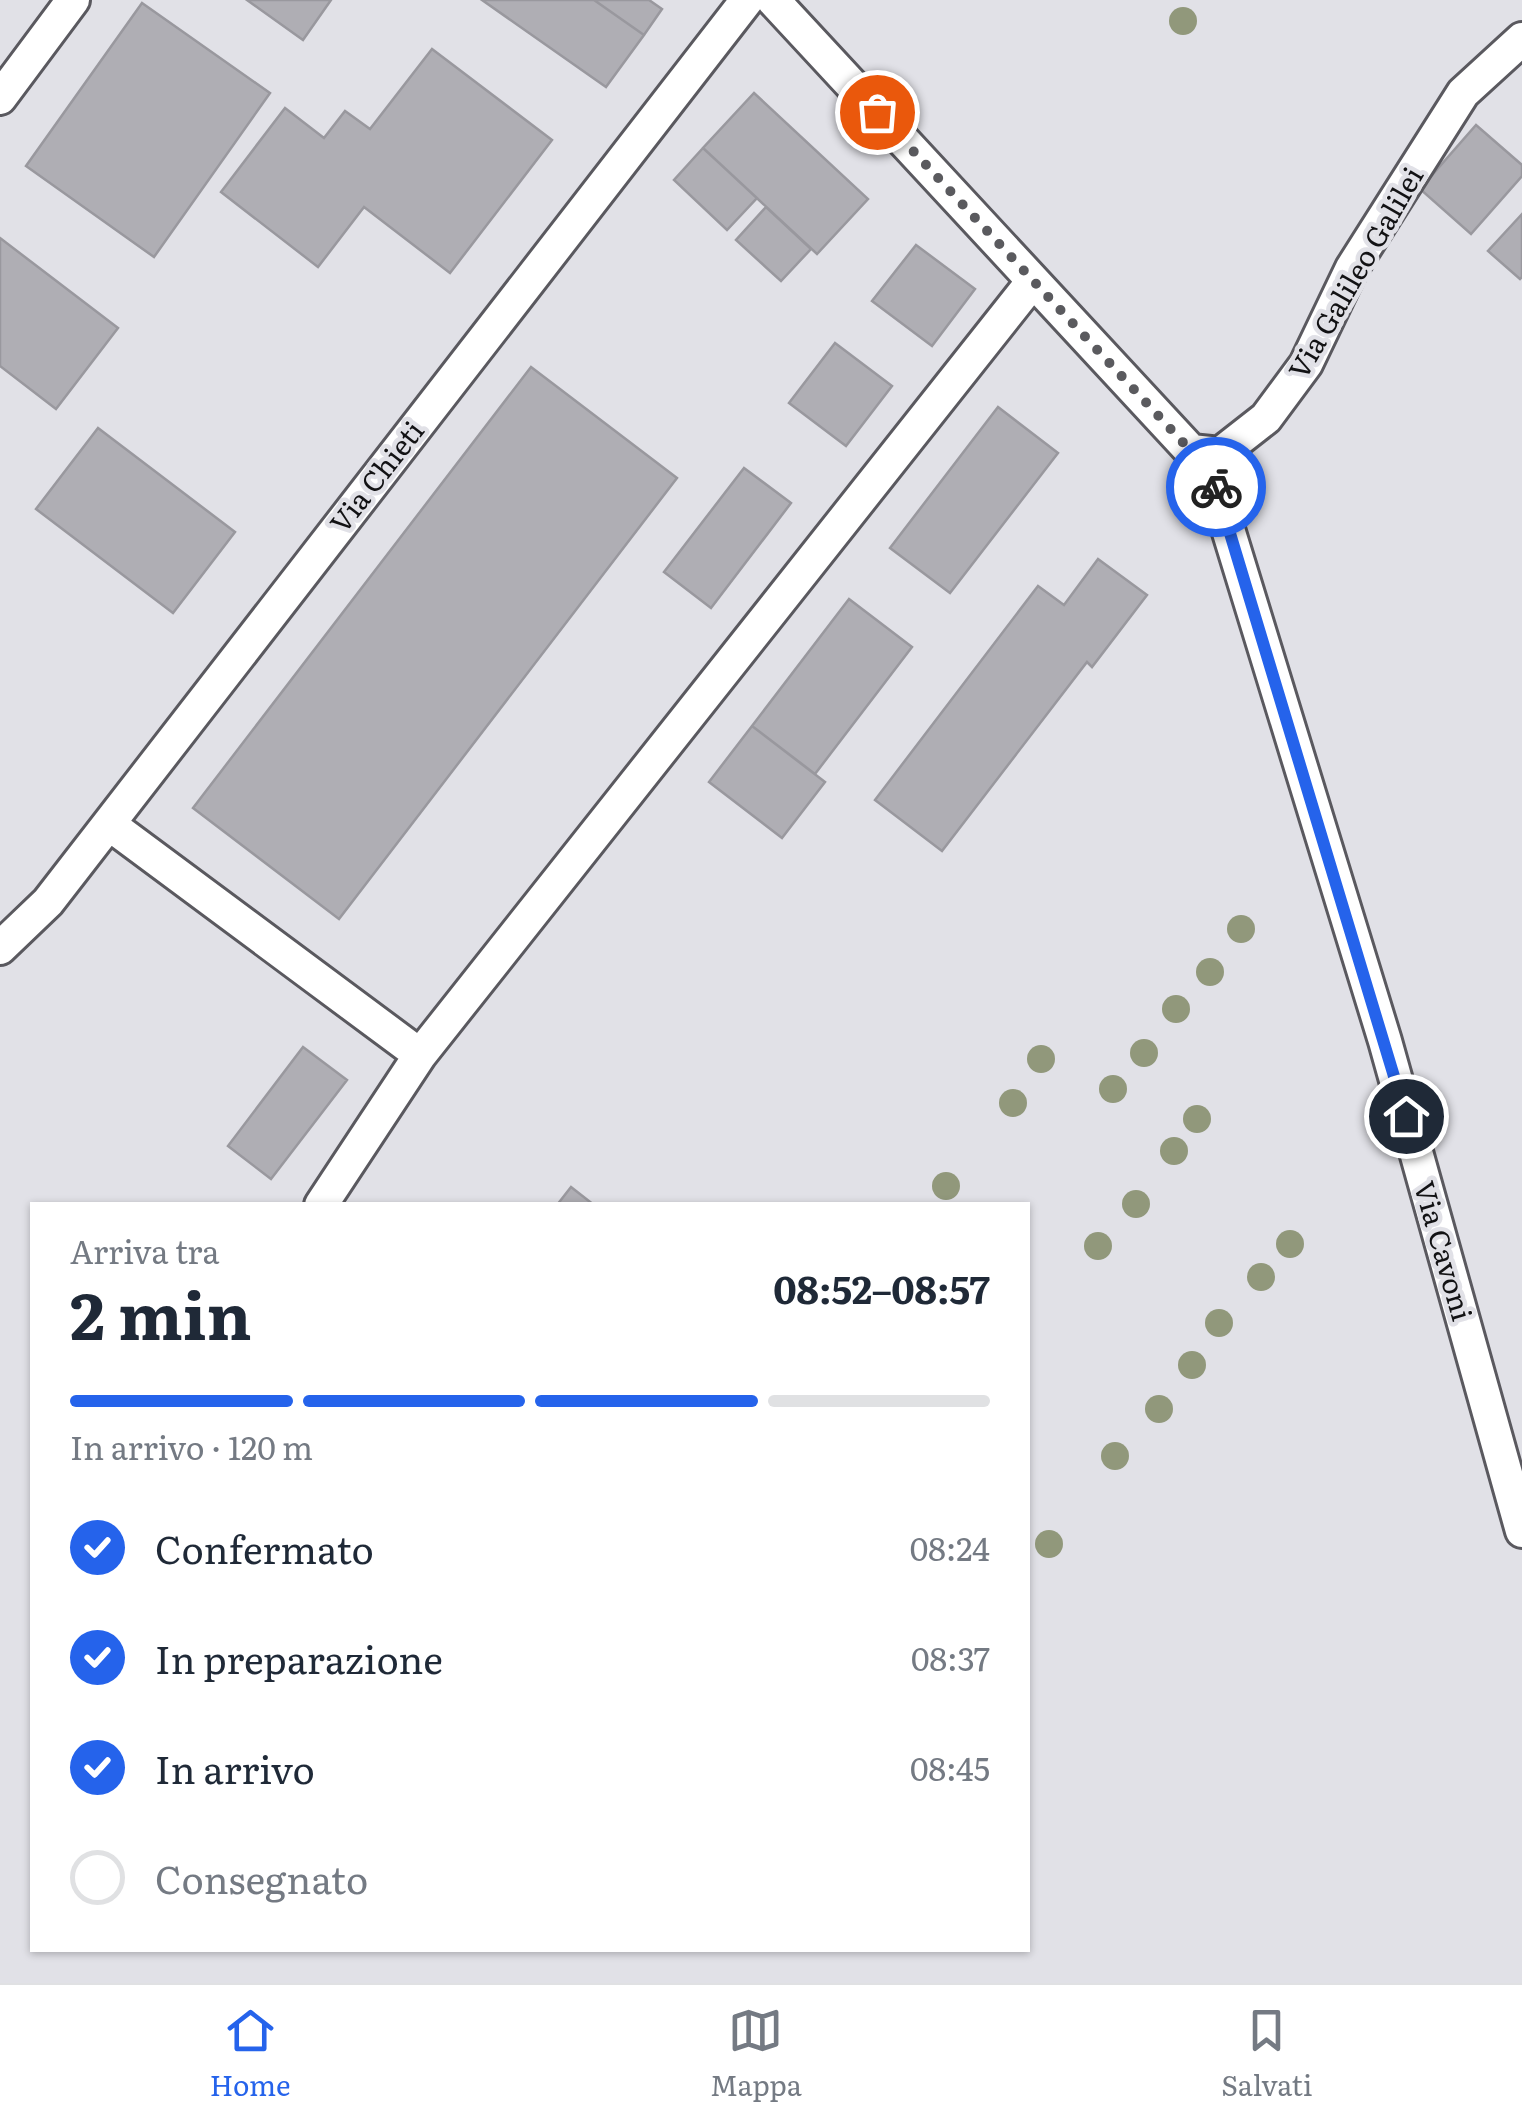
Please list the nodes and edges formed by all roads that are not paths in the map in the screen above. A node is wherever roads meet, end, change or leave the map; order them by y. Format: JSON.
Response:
{"nodes":[{"id":1,"x":73,"y":0,"type":"edge"},
{"id":2,"x":747,"y":0,"type":"edge"},
{"id":3,"x":773,"y":0,"type":"edge"},
{"id":4,"x":1522,"y":40,"type":"edge"},
{"id":5,"x":0,"y":98,"type":"edge"},
{"id":6,"x":1033,"y":281,"type":"junction"},
{"id":7,"x":1220,"y":454,"type":"junction"},
{"id":8,"x":109,"y":824,"type":"junction"},
{"id":9,"x":0,"y":948,"type":"edge"},
{"id":10,"x":420,"y":1055,"type":"junction"},
{"id":11,"x":323,"y":1202,"type":"edge"},
{"id":12,"x":1522,"y":1531,"type":"edge"}],
"edges":[{"from":1,"to":5,"type":"street"},
{"from":2,"to":8,"type":"street","name":"Via Chieti"},
{"from":3,"to":6,"type":"street"},
{"from":4,"to":7,"type":"street","name":"Via Galileo Galilei"},
{"from":6,"to":7,"type":"street"},
{"from":6,"to":10,"type":"street"},
{"from":7,"to":12,"type":"street","name":"Via Cavoni"},
{"from":8,"to":9,"type":"street","name":"Via Chieti"},
{"from":8,"to":10,"type":"street"},
{"from":10,"to":11,"type":"street"}]}
